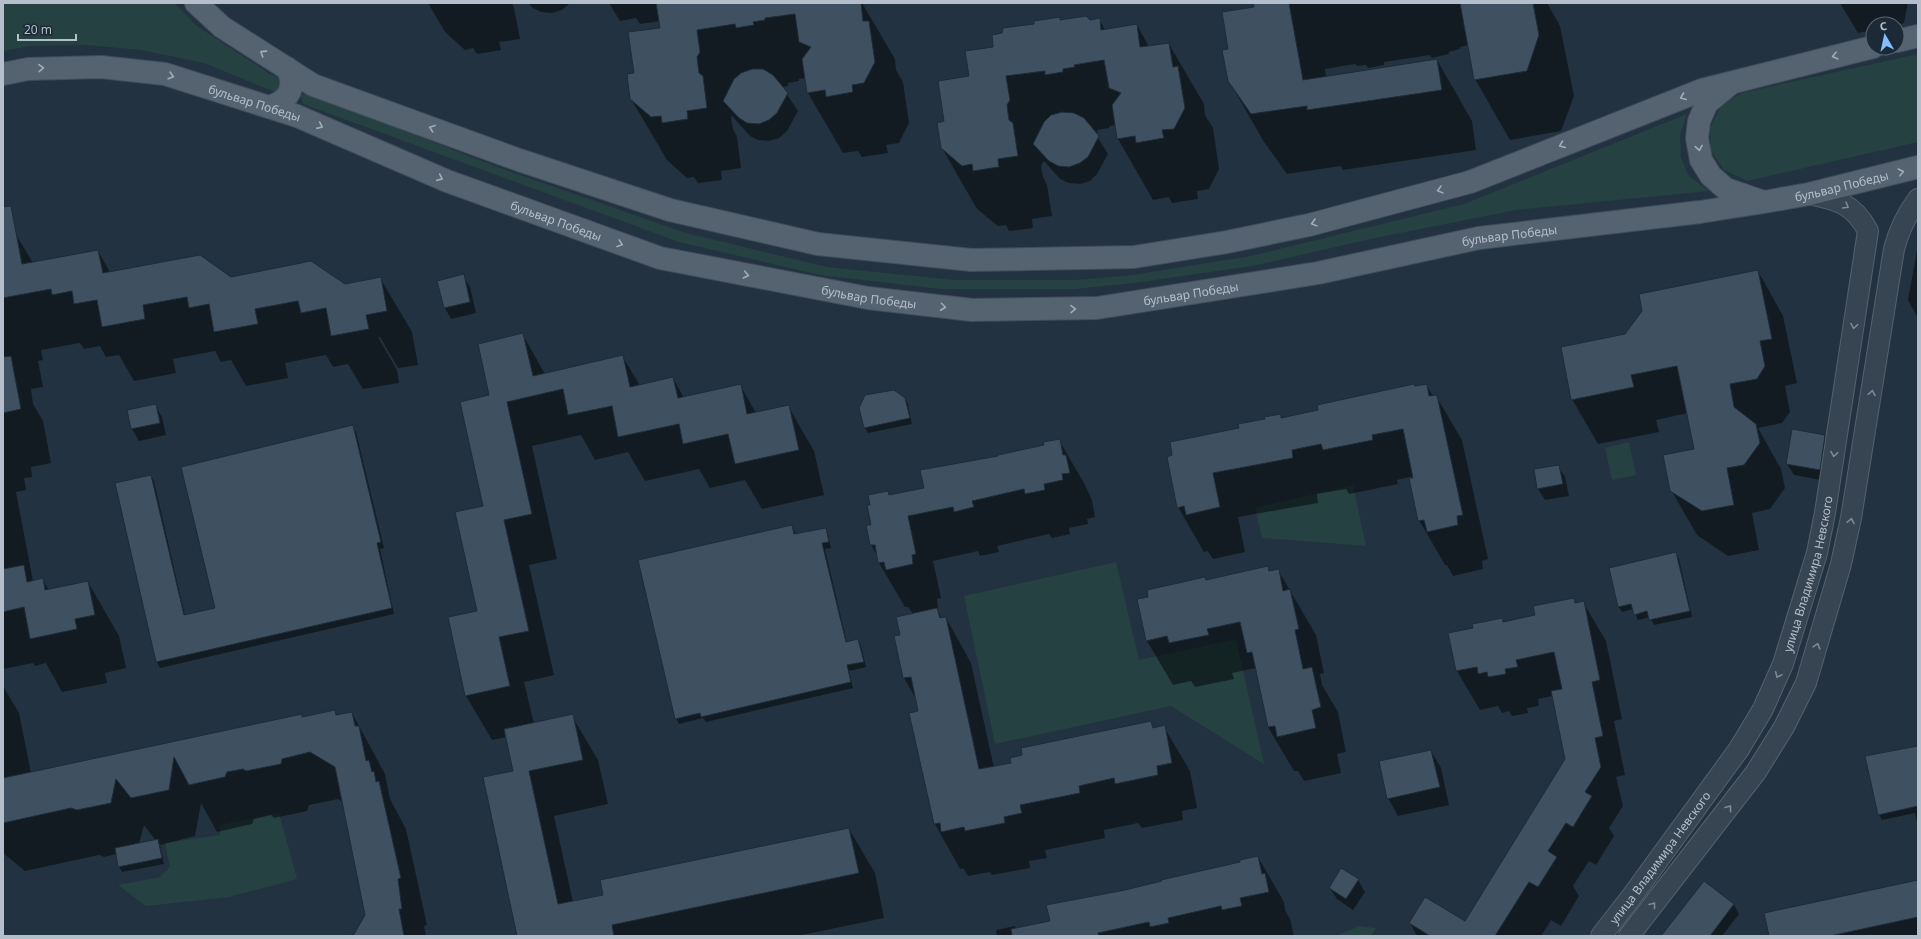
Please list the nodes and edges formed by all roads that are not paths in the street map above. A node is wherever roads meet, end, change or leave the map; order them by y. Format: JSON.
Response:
{"nodes":[{"id":1,"x":196,"y":3,"type":"edge"},
{"id":2,"x":1918,"y":36,"type":"edge"},
{"id":3,"x":1905,"y":39,"type":"edge"},
{"id":4,"x":1865,"y":49,"type":"edge"},
{"id":5,"x":287,"y":68,"type":"junction"},
{"id":6,"x":3,"y":74,"type":"edge"},
{"id":7,"x":1733,"y":81,"type":"junction"},
{"id":8,"x":313,"y":85,"type":"junction"},
{"id":9,"x":269,"y":107,"type":"junction"},
{"id":10,"x":297,"y":116,"type":"junction"},
{"id":11,"x":1918,"y":168,"type":"edge"},
{"id":12,"x":1809,"y":194,"type":"junction"},
{"id":13,"x":1918,"y":199,"type":"edge"},
{"id":14,"x":1764,"y":202,"type":"junction"},
{"id":15,"x":1601,"y":936,"type":"edge"},
{"id":16,"x":1629,"y":936,"type":"edge"}],
"edges":[{"from":5,"to":1,"type":"main road","name":"бульвар Победы","one_way":true},
{"from":2,"to":3,"type":"main road"},
{"from":4,"to":7,"type":"main road","name":"бульвар Победы","one_way":true},
{"from":5,"to":8,"type":"main road","name":"бульвар Победы"},
{"from":5,"to":9,"type":"main road"},
{"from":6,"to":9,"type":"main road","name":"бульвар Победы","one_way":true},
{"from":7,"to":8,"type":"main road","name":"бульвар Победы","one_way":true},
{"from":7,"to":14,"type":"main road","name":"бульвар Победы","one_way":true},
{"from":8,"to":10,"type":"main road"},
{"from":9,"to":10,"type":"main road","name":"бульвар Победы"},
{"from":10,"to":14,"type":"main road","name":"бульвар Победы","one_way":true},
{"from":12,"to":11,"type":"main road","name":"бульвар Победы","one_way":true},
{"from":12,"to":14,"type":"main road","name":"бульвар Победы"},
{"from":12,"to":15,"type":"street","name":"улица Владимира Невского","one_way":true},
{"from":16,"to":13,"type":"street","name":"улица Владимира Невского","one_way":true}]}
